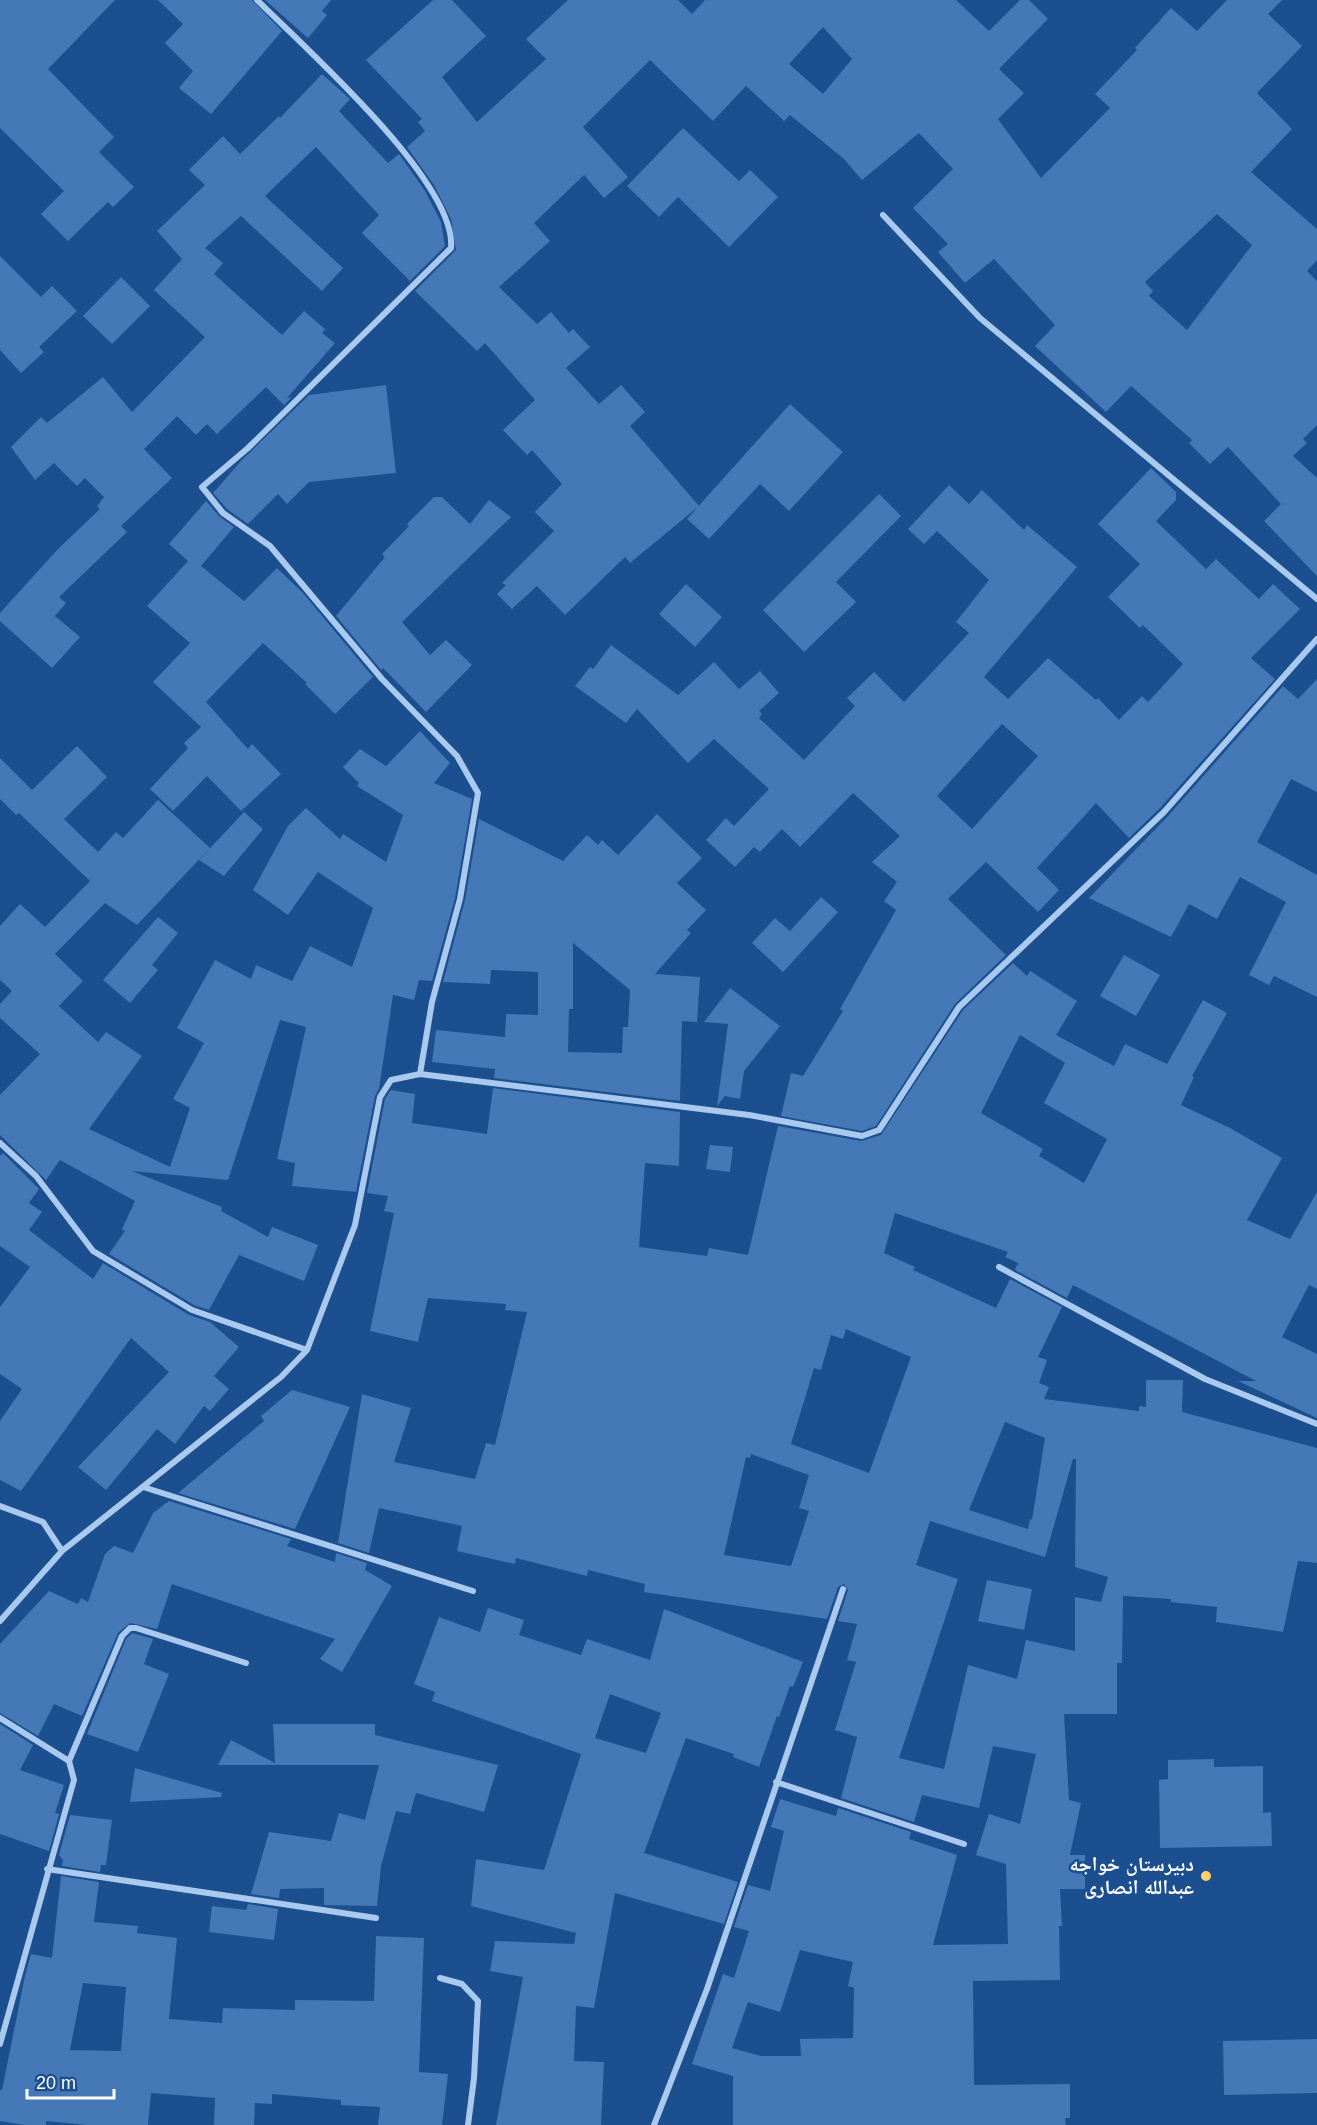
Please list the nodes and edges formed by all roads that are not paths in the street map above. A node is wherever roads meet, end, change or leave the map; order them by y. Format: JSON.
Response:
{"nodes":[{"id":1,"x":257,"y":0,"type":"edge"},
{"id":2,"x":883,"y":215,"type":"dead end"},
{"id":3,"x":1317,"y":599,"type":"edge"},
{"id":4,"x":1317,"y":639,"type":"edge"},
{"id":5,"x":420,"y":1074,"type":"junction"},
{"id":6,"x":0,"y":1143,"type":"edge"},
{"id":7,"x":999,"y":1267,"type":"dead end"},
{"id":8,"x":307,"y":1350,"type":"junction"},
{"id":9,"x":1317,"y":1424,"type":"edge"},
{"id":10,"x":143,"y":1487,"type":"junction"},
{"id":11,"x":0,"y":1506,"type":"edge"},
{"id":12,"x":62,"y":1551,"type":"junction"},
{"id":13,"x":843,"y":1589,"type":"dead end"},
{"id":14,"x":473,"y":1591,"type":"dead end"},
{"id":15,"x":0,"y":1621,"type":"edge"},
{"id":16,"x":246,"y":1663,"type":"dead end"},
{"id":17,"x":0,"y":1718,"type":"edge"},
{"id":18,"x":69,"y":1761,"type":"junction"},
{"id":19,"x":776,"y":1782,"type":"junction"},
{"id":20,"x":964,"y":1844,"type":"dead end"},
{"id":21,"x":47,"y":1869,"type":"junction"},
{"id":22,"x":376,"y":1918,"type":"dead end"},
{"id":23,"x":440,"y":1978,"type":"dead end"},
{"id":24,"x":0,"y":2044,"type":"edge"},
{"id":25,"x":468,"y":2125,"type":"edge"},
{"id":26,"x":654,"y":2125,"type":"edge"}],
"edges":[{"from":1,"to":5,"type":"street"},
{"from":2,"to":3,"type":"street"},
{"from":4,"to":5,"type":"street"},
{"from":5,"to":8,"type":"street"},
{"from":6,"to":8,"type":"street"},
{"from":7,"to":9,"type":"street"},
{"from":8,"to":10,"type":"street"},
{"from":10,"to":12,"type":"street"},
{"from":10,"to":14,"type":"street"},
{"from":11,"to":12,"type":"street"},
{"from":12,"to":15,"type":"street"},
{"from":13,"to":19,"type":"street"},
{"from":16,"to":18,"type":"street"},
{"from":17,"to":18,"type":"street"},
{"from":18,"to":21,"type":"street"},
{"from":19,"to":20,"type":"street"},
{"from":19,"to":26,"type":"street"},
{"from":21,"to":22,"type":"street"},
{"from":21,"to":24,"type":"street"},
{"from":23,"to":25,"type":"street"}]}
